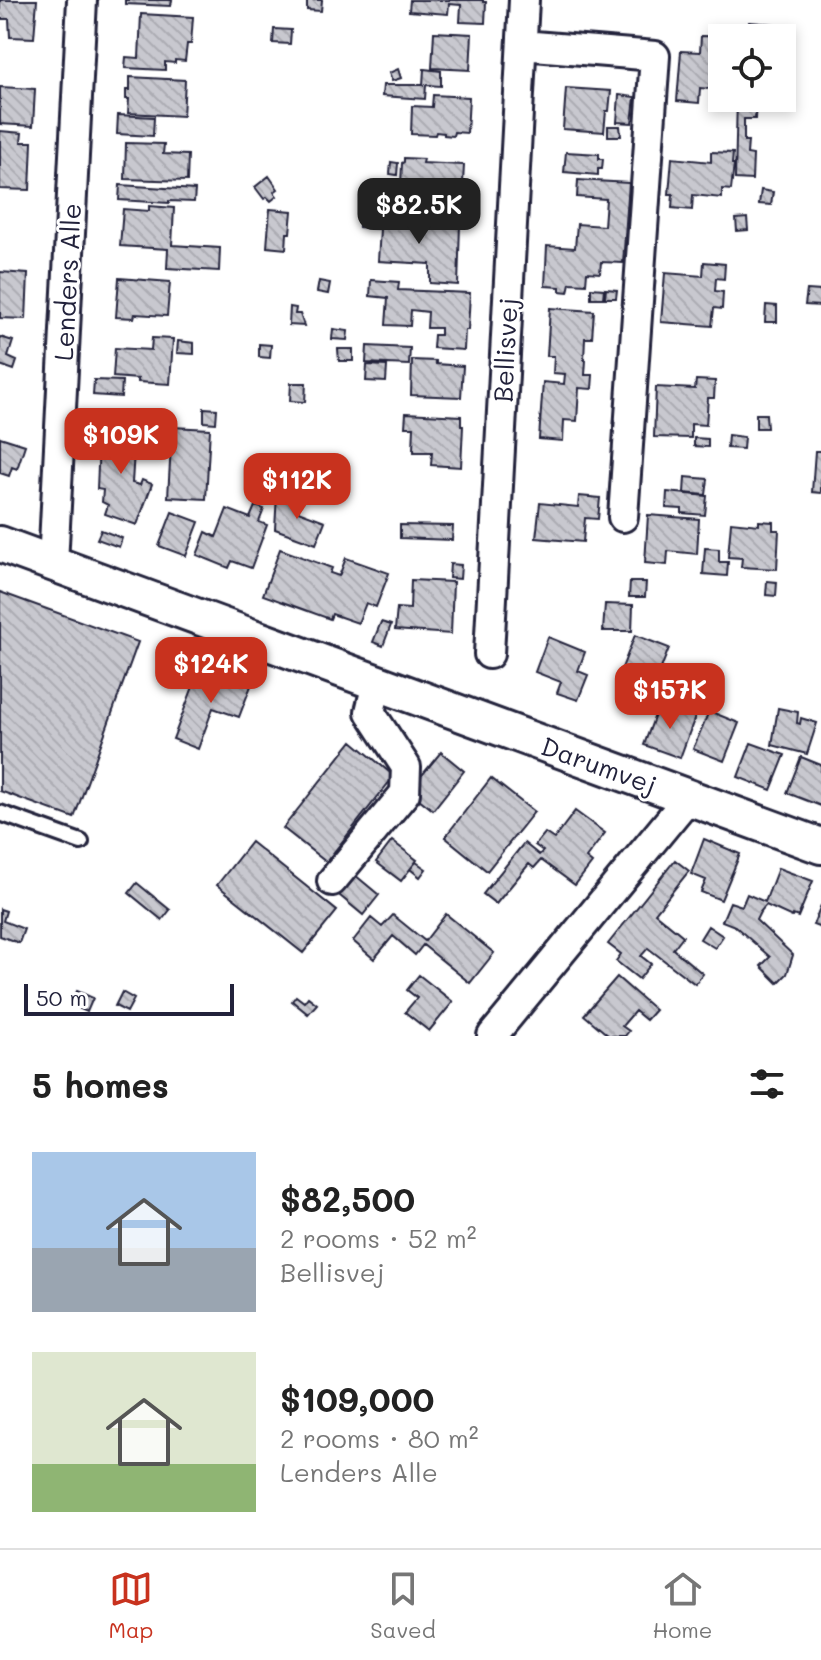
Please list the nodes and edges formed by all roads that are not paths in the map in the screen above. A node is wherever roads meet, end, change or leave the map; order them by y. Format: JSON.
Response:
{"nodes":[{"id":1,"x":82,"y":0,"type":"edge"},
{"id":2,"x":524,"y":0,"type":"edge"},
{"id":3,"x":522,"y":45,"type":"junction"},
{"id":4,"x":623,"y":517,"type":"dead end"},
{"id":5,"x":0,"y":544,"type":"edge"},
{"id":6,"x":53,"y":564,"type":"junction"},
{"id":7,"x":489,"y":654,"type":"dead end"},
{"id":8,"x":377,"y":683,"type":"junction"},
{"id":9,"x":688,"y":798,"type":"junction"},
{"id":10,"x":0,"y":813,"type":"edge"},
{"id":11,"x":81,"y":842,"type":"dead end"},
{"id":12,"x":821,"y":846,"type":"edge"},
{"id":13,"x":332,"y":881,"type":"dead end"},
{"id":14,"x":492,"y":1036,"type":"edge"}],
"edges":[{"from":1,"to":6,"type":"street","name":"Lenders Alle"},
{"from":2,"to":3,"type":"street","name":"Bellisvej"},
{"from":3,"to":4,"type":"street"},
{"from":3,"to":7,"type":"street","name":"Bellisvej"},
{"from":5,"to":6,"type":"street","name":"Darumvej"},
{"from":6,"to":8,"type":"street","name":"Darumvej"},
{"from":8,"to":9,"type":"street","name":"Darumvej"},
{"from":8,"to":13,"type":"street"},
{"from":9,"to":12,"type":"street","name":"Darumvej"},
{"from":9,"to":14,"type":"street"},
{"from":10,"to":11,"type":"lane"}]}
